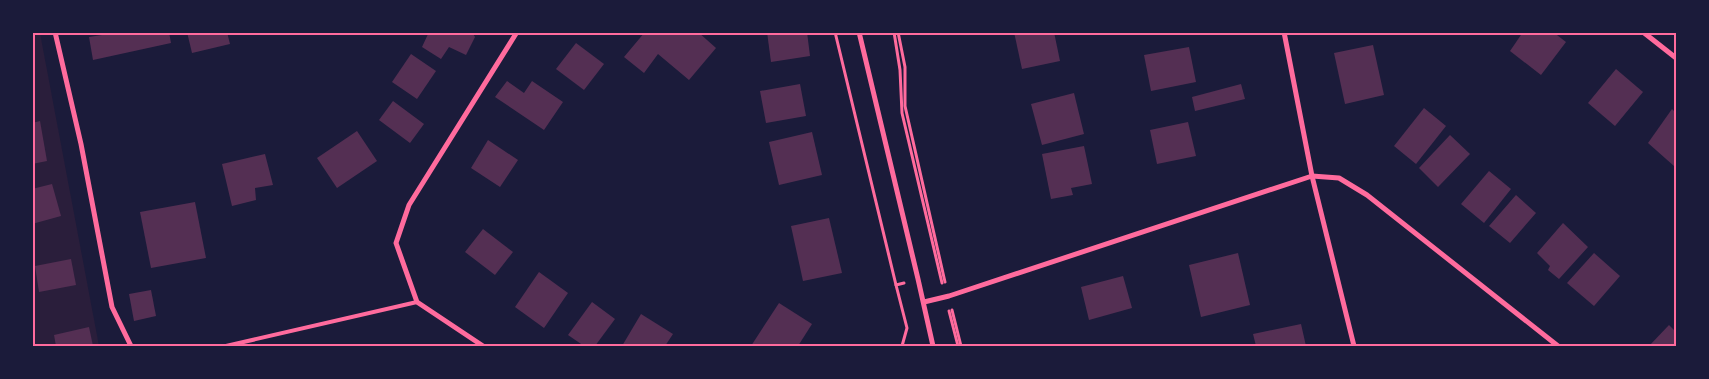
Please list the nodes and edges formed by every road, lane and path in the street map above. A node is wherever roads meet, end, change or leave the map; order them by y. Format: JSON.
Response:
{"nodes":[{"id":1,"x":55,"y":32,"type":"edge"},
{"id":2,"x":517,"y":32,"type":"edge"},
{"id":3,"x":835,"y":32,"type":"edge"},
{"id":4,"x":860,"y":32,"type":"edge"},
{"id":5,"x":894,"y":32,"type":"edge"},
{"id":6,"x":898,"y":32,"type":"edge"},
{"id":7,"x":1284,"y":32,"type":"edge"},
{"id":8,"x":1644,"y":32,"type":"edge"},
{"id":9,"x":1676,"y":58,"type":"edge"},
{"id":10,"x":1312,"y":176,"type":"junction"},
{"id":11,"x":896,"y":285,"type":"dead end"},
{"id":12,"x":947,"y":297,"type":"junction"},
{"id":13,"x":417,"y":302,"type":"junction"},
{"id":14,"x":924,"y":302,"type":"junction"},
{"id":15,"x":130,"y":346,"type":"edge"},
{"id":16,"x":226,"y":346,"type":"edge"},
{"id":17,"x":483,"y":346,"type":"edge"},
{"id":18,"x":933,"y":346,"type":"edge"},
{"id":19,"x":959,"y":346,"type":"edge"},
{"id":20,"x":1354,"y":346,"type":"edge"},
{"id":21,"x":1558,"y":346,"type":"edge"}],
"edges":[{"from":1,"to":15,"type":"street"},
{"from":2,"to":13,"type":"street"},
{"from":3,"to":11,"type":"path"},
{"from":4,"to":14,"type":"street"},
{"from":5,"to":12,"type":"path"},
{"from":6,"to":12,"type":"path"},
{"from":7,"to":10,"type":"street"},
{"from":8,"to":9,"type":"street"},
{"from":10,"to":12,"type":"street"},
{"from":10,"to":20,"type":"street"},
{"from":10,"to":21,"type":"street"},
{"from":12,"to":14,"type":"street"},
{"from":12,"to":19,"type":"path"},
{"from":13,"to":16,"type":"lane"},
{"from":13,"to":17,"type":"street"},
{"from":14,"to":18,"type":"street"}]}
